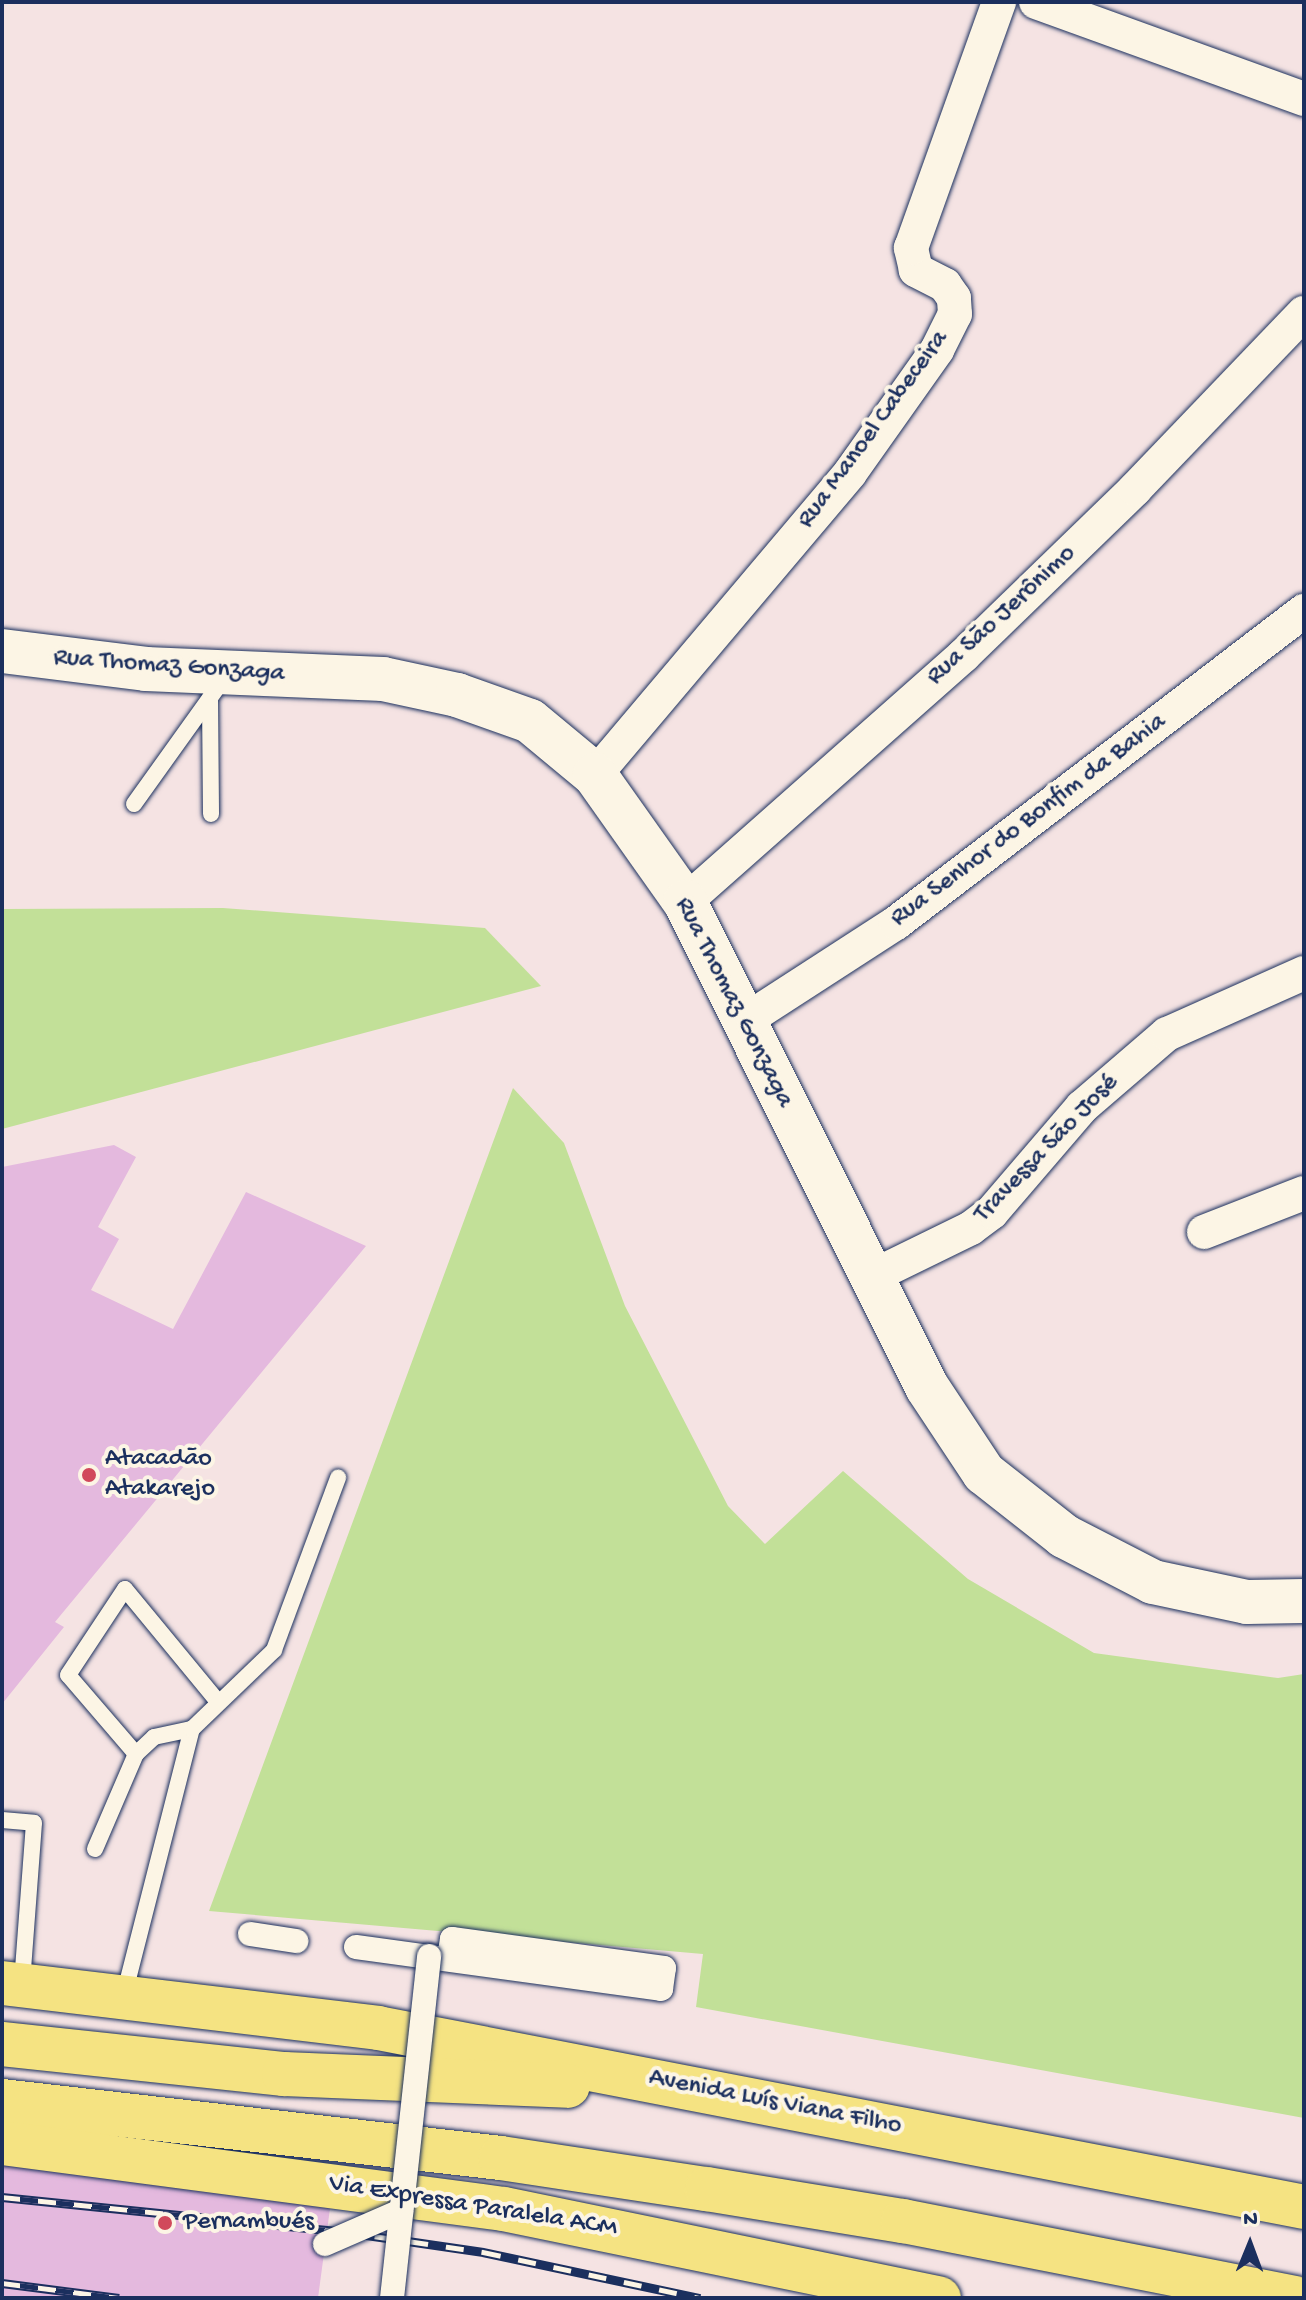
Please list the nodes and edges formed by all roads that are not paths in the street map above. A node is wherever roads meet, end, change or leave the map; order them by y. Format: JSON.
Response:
{"nodes":[{"id":1,"x":999,"y":2,"type":"edge"},
{"id":2,"x":1036,"y":2,"type":"edge"},
{"id":3,"x":1304,"y":99,"type":"edge"},
{"id":4,"x":1304,"y":313,"type":"edge"},
{"id":5,"x":1304,"y":611,"type":"edge"},
{"id":6,"x":2,"y":651,"type":"edge"},
{"id":7,"x":219,"y":686,"type":"junction"},
{"id":8,"x":595,"y":775,"type":"junction"},
{"id":9,"x":134,"y":804,"type":"dead end"},
{"id":10,"x":211,"y":814,"type":"dead end"},
{"id":11,"x":685,"y":902,"type":"junction"},
{"id":12,"x":1304,"y":973,"type":"edge"},
{"id":13,"x":746,"y":1020,"type":"junction"},
{"id":14,"x":1304,"y":1193,"type":"edge"},
{"id":15,"x":1204,"y":1232,"type":"dead end"},
{"id":16,"x":871,"y":1277,"type":"junction"},
{"id":17,"x":338,"y":1478,"type":"dead end"},
{"id":18,"x":1304,"y":1601,"type":"edge"},
{"id":19,"x":218,"y":1702,"type":"junction"},
{"id":20,"x":192,"y":1729,"type":"junction"},
{"id":21,"x":136,"y":1754,"type":"junction"},
{"id":22,"x":2,"y":1820,"type":"edge"},
{"id":23,"x":95,"y":1849,"type":"dead end"},
{"id":24,"x":250,"y":1934,"type":"dead end"},
{"id":25,"x":296,"y":1941,"type":"dead end"},
{"id":26,"x":356,"y":1947,"type":"dead end"},
{"id":27,"x":429,"y":1956,"type":"junction"},
{"id":28,"x":636,"y":1979,"type":"dead end"},
{"id":29,"x":12,"y":1984,"type":"edge"},
{"id":30,"x":123,"y":1997,"type":"junction"},
{"id":31,"x":2,"y":2044,"type":"edge"},
{"id":32,"x":722,"y":2092,"type":"junction"},
{"id":33,"x":2,"y":2101,"type":"edge"},
{"id":34,"x":2,"y":2143,"type":"edge"},
{"id":35,"x":1304,"y":2207,"type":"edge"},
{"id":36,"x":401,"y":2211,"type":"junction"},
{"id":37,"x":325,"y":2244,"type":"dead end"},
{"id":38,"x":392,"y":2298,"type":"edge"},
{"id":39,"x":939,"y":2298,"type":"edge"},
{"id":40,"x":1296,"y":2298,"type":"edge"}],
"edges":[{"from":1,"to":8,"type":"street","name":"Rua Manoel Cabeceira"},
{"from":2,"to":3,"type":"street"},
{"from":4,"to":11,"type":"street","name":"Rua São Jerônimo"},
{"from":5,"to":13,"type":"street","name":"Rua Senhor do Bonfim da Bahia"},
{"from":6,"to":7,"type":"main road","name":"Rua Thomaz Gonzaga"},
{"from":7,"to":8,"type":"main road","name":"Rua Thomaz Gonzaga"},
{"from":7,"to":9,"type":"lane"},
{"from":7,"to":10,"type":"lane"},
{"from":8,"to":11,"type":"main road","name":"Rua Thomaz Gonzaga"},
{"from":11,"to":13,"type":"main road","name":"Rua Thomaz Gonzaga"},
{"from":12,"to":16,"type":"street","name":"Travessa São José"},
{"from":13,"to":16,"type":"main road","name":"Rua Thomaz Gonzaga"},
{"from":14,"to":15,"type":"street"},
{"from":16,"to":18,"type":"main road","name":"Rua Thomaz Gonzaga"},
{"from":17,"to":19,"type":"lane"},
{"from":19,"to":20,"type":"lane"},
{"from":19,"to":21,"type":"lane"},
{"from":20,"to":21,"type":"lane"},
{"from":20,"to":30,"type":"lane"},
{"from":21,"to":23,"type":"lane"},
{"from":22,"to":29,"type":"lane"},
{"from":24,"to":25,"type":"street"},
{"from":26,"to":27,"type":"street"},
{"from":27,"to":28,"type":"street"},
{"from":27,"to":36,"type":"street","bridge":true},
{"from":29,"to":30,"type":"main road","name":"Avenida Luís Viana Filho"},
{"from":30,"to":32,"type":"main road","name":"Avenida Luís Viana Filho"},
{"from":31,"to":32,"type":"main road"},
{"from":32,"to":35,"type":"main road","name":"Avenida Luís Viana Filho"},
{"from":33,"to":40,"type":"main road"},
{"from":34,"to":39,"type":"main road","name":"Via Expressa Paralela ACM"},
{"from":36,"to":37,"type":"street","bridge":true},
{"from":36,"to":38,"type":"street","bridge":true}]}
